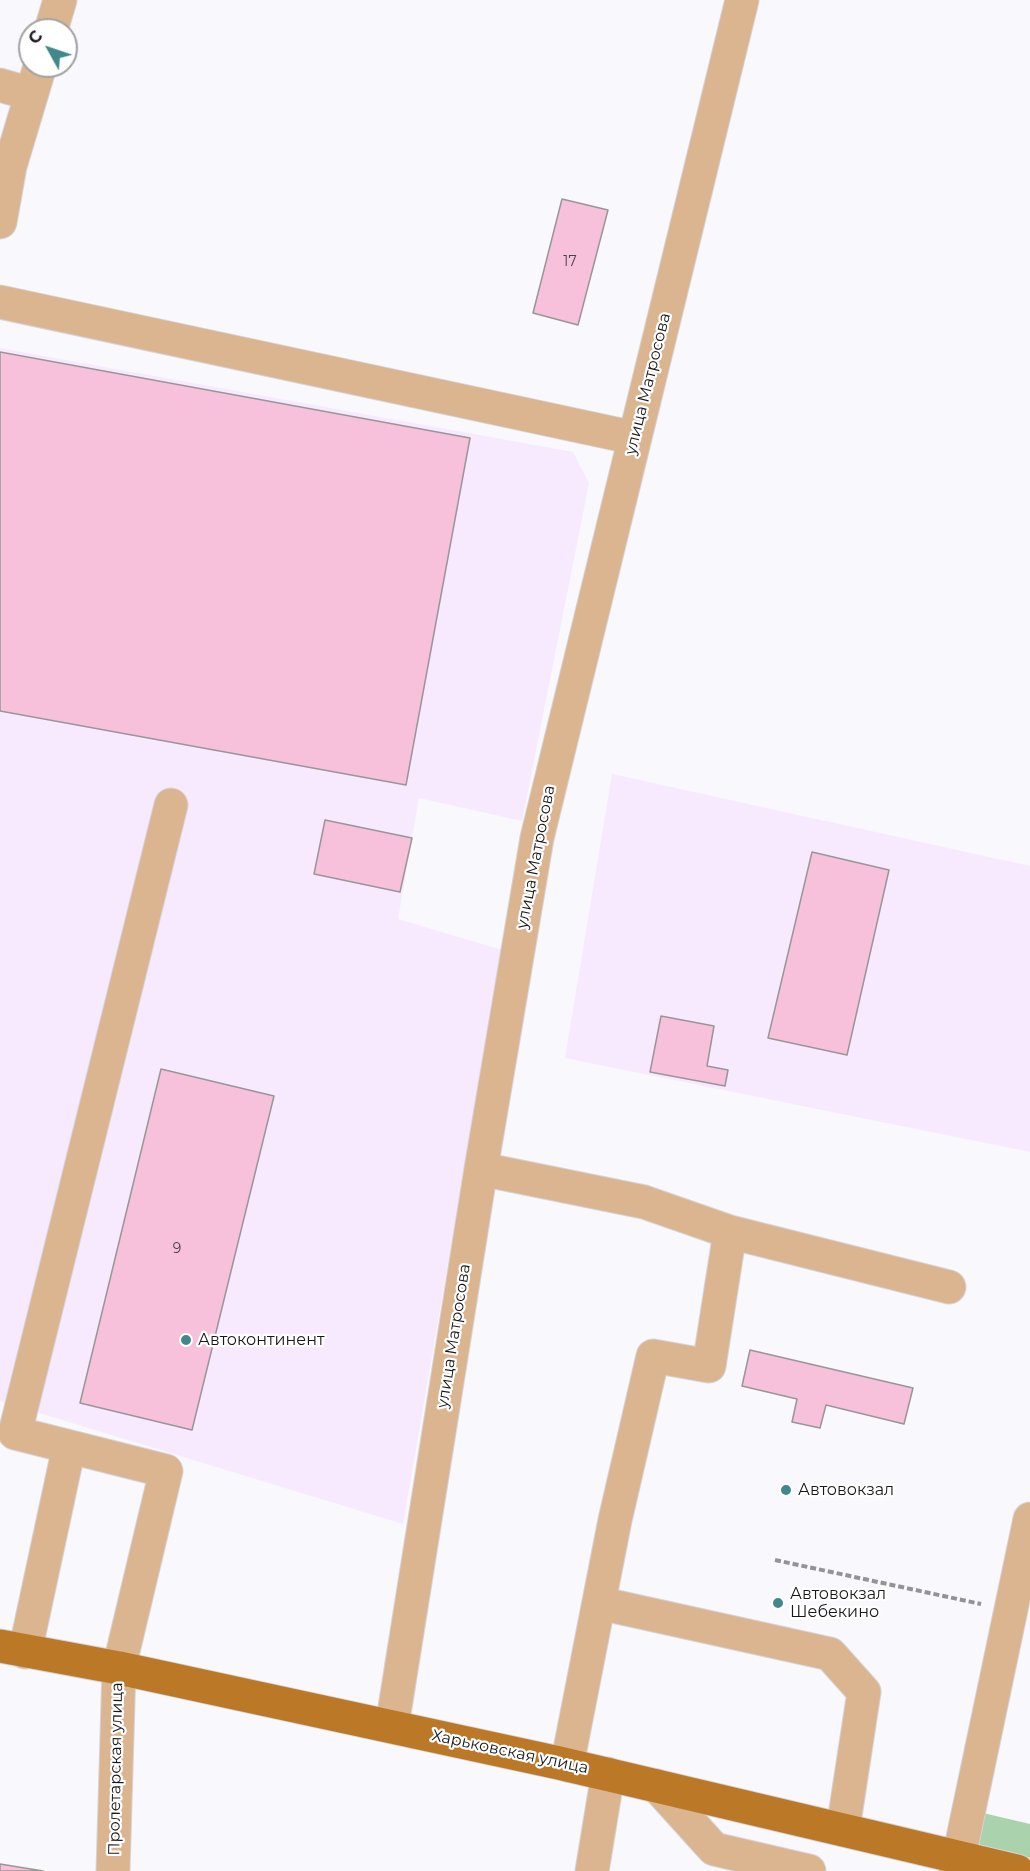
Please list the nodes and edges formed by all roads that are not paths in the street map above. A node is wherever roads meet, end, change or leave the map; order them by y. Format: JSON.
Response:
{"nodes":[{"id":1,"x":60,"y":0,"type":"edge"},
{"id":2,"x":742,"y":0,"type":"edge"},
{"id":3,"x":55,"y":18,"type":"edge"},
{"id":4,"x":36,"y":80,"type":"edge"},
{"id":5,"x":0,"y":85,"type":"edge"},
{"id":6,"x":0,"y":222,"type":"edge"},
{"id":7,"x":0,"y":302,"type":"edge"},
{"id":8,"x":635,"y":438,"type":"junction"},
{"id":9,"x":171,"y":805,"type":"dead end"},
{"id":10,"x":481,"y":1169,"type":"junction"},
{"id":11,"x":730,"y":1232,"type":"junction"},
{"id":12,"x":949,"y":1287,"type":"dead end"},
{"id":13,"x":69,"y":1447,"type":"junction"},
{"id":14,"x":1030,"y":1519,"type":"edge"},
{"id":15,"x":599,"y":1603,"type":"junction"},
{"id":16,"x":12,"y":1649,"type":"edge"},
{"id":17,"x":119,"y":1668,"type":"junction"},
{"id":18,"x":392,"y":1726,"type":"junction"},
{"id":19,"x":567,"y":1765,"type":"junction"},
{"id":20,"x":608,"y":1774,"type":"junction"},
{"id":21,"x":657,"y":1786,"type":"junction"},
{"id":22,"x":843,"y":1829,"type":"junction"},
{"id":23,"x":712,"y":1860,"type":"edge"},
{"id":24,"x":957,"y":1864,"type":"edge"},
{"id":25,"x":113,"y":1871,"type":"edge"},
{"id":26,"x":592,"y":1871,"type":"edge"},
{"id":27,"x":809,"y":1871,"type":"edge"},
{"id":28,"x":1017,"y":1871,"type":"edge"}],
"edges":[{"from":1,"to":3,"type":"street"},
{"from":2,"to":8,"type":"street","name":"улица Матросова"},
{"from":4,"to":5,"type":"street"},
{"from":4,"to":6,"type":"street"},
{"from":7,"to":8,"type":"street"},
{"from":8,"to":10,"type":"street","name":"улица Матросова"},
{"from":9,"to":13,"type":"street"},
{"from":10,"to":11,"type":"street"},
{"from":10,"to":18,"type":"street","name":"улица Матросова"},
{"from":11,"to":12,"type":"street"},
{"from":11,"to":15,"type":"street"},
{"from":13,"to":16,"type":"street"},
{"from":13,"to":17,"type":"street","name":"Пролетарская улица"},
{"from":14,"to":24,"type":"street"},
{"from":15,"to":19,"type":"street"},
{"from":15,"to":22,"type":"street"},
{"from":16,"to":17,"type":"main road","name":"Харьковская улица"},
{"from":17,"to":18,"type":"main road","name":"Харьковская улица"},
{"from":17,"to":25,"type":"street","name":"Пролетарская улица"},
{"from":18,"to":19,"type":"main road","name":"Харьковская улица"},
{"from":19,"to":20,"type":"main road","name":"Харьковская улица"},
{"from":20,"to":21,"type":"main road","name":"Харьковская улица"},
{"from":20,"to":26,"type":"street"},
{"from":21,"to":22,"type":"main road","name":"Харьковская улица"},
{"from":21,"to":23,"type":"street"},
{"from":22,"to":24,"type":"main road","name":"Харьковская улица"},
{"from":23,"to":27,"type":"street"},
{"from":24,"to":28,"type":"main road","name":"Харьковская улица"}]}
